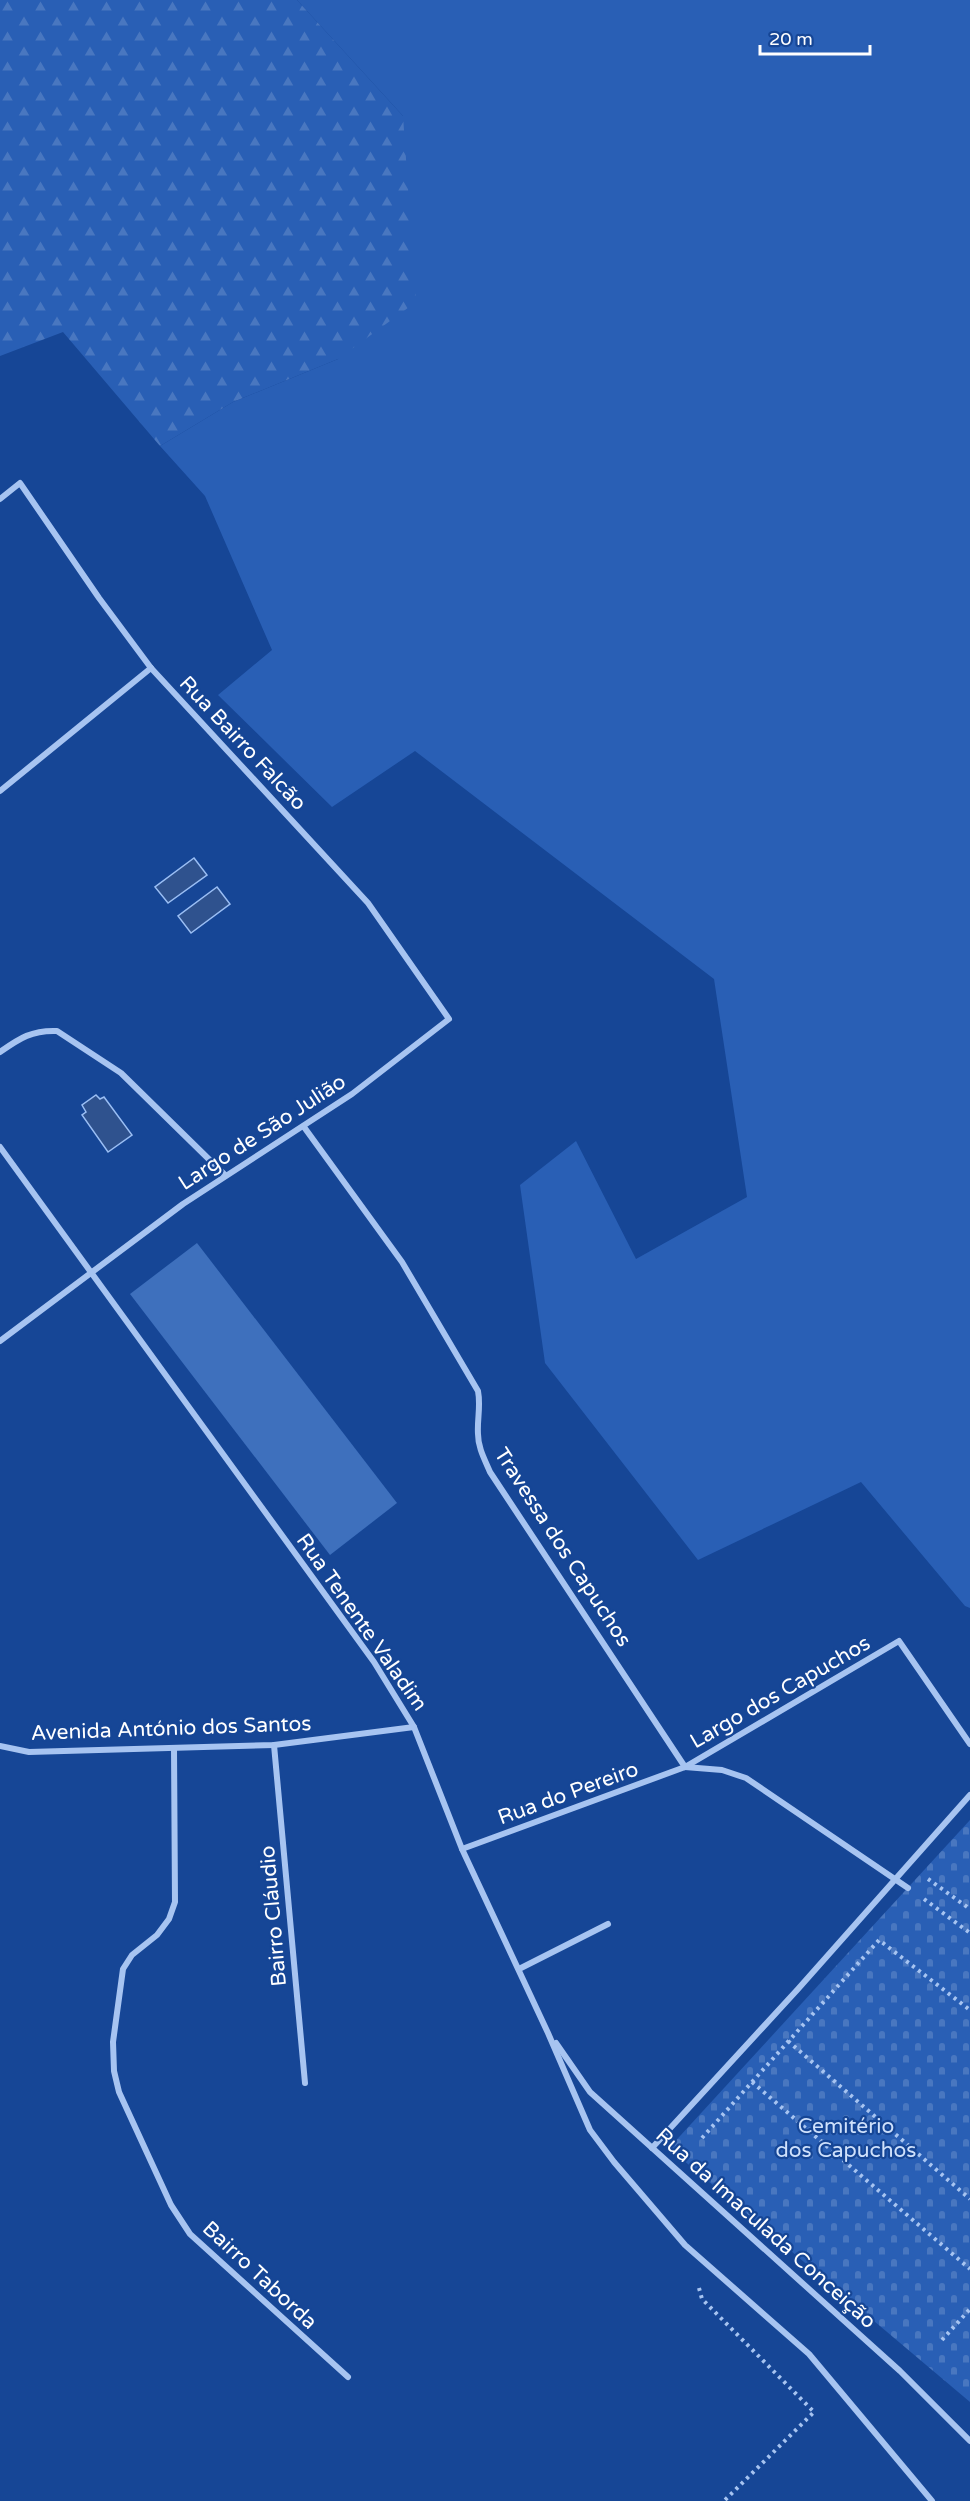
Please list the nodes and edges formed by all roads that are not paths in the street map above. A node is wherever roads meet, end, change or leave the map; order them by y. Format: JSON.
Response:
{"nodes":[{"id":1,"x":0,"y":499,"type":"edge"},
{"id":2,"x":151,"y":668,"type":"junction"},
{"id":3,"x":0,"y":791,"type":"edge"},
{"id":4,"x":449,"y":1019,"type":"joint"},
{"id":5,"x":0,"y":1052,"type":"edge"},
{"id":6,"x":304,"y":1127,"type":"junction"},
{"id":7,"x":0,"y":1147,"type":"edge"},
{"id":8,"x":225,"y":1176,"type":"junction"},
{"id":9,"x":92,"y":1271,"type":"junction"},
{"id":10,"x":0,"y":1341,"type":"edge"},
{"id":11,"x":414,"y":1727,"type":"junction"},
{"id":12,"x":970,"y":1744,"type":"edge"},
{"id":13,"x":274,"y":1745,"type":"junction"},
{"id":14,"x":0,"y":1746,"type":"edge"},
{"id":15,"x":174,"y":1748,"type":"junction"},
{"id":16,"x":685,"y":1767,"type":"junction"},
{"id":17,"x":970,"y":1795,"type":"edge"},
{"id":18,"x":462,"y":1849,"type":"junction"},
{"id":19,"x":895,"y":1880,"type":"junction"},
{"id":20,"x":909,"y":1888,"type":"road end"},
{"id":21,"x":608,"y":1924,"type":"dead end"},
{"id":22,"x":519,"y":1969,"type":"junction"},
{"id":23,"x":548,"y":2033,"type":"junction"},
{"id":24,"x":305,"y":2083,"type":"dead end"},
{"id":25,"x":652,"y":2148,"type":"junction"},
{"id":26,"x":348,"y":2378,"type":"dead end"},
{"id":27,"x":970,"y":2441,"type":"edge"},
{"id":28,"x":932,"y":2501,"type":"edge"}],
"edges":[{"from":1,"to":2,"type":"street","name":"Rua Bairro Falcão"},
{"from":2,"to":3,"type":"street"},
{"from":2,"to":4,"type":"street","name":"Rua Bairro Falcão"},
{"from":4,"to":6,"type":"street","name":"Largo de São Julião"},
{"from":5,"to":8,"type":"street"},
{"from":6,"to":8,"type":"street","name":"Largo de São Julião"},
{"from":6,"to":16,"type":"street","name":"Travessa dos Capuchos"},
{"from":7,"to":9,"type":"street","name":"Rua Tenente Valadim"},
{"from":8,"to":9,"type":"street","name":"Largo de São Julião"},
{"from":9,"to":10,"type":"street","name":"Largo de São Julião"},
{"from":9,"to":11,"type":"street","name":"Rua Tenente Valadim"},
{"from":11,"to":13,"type":"street","name":"Avenida António dos Santos"},
{"from":11,"to":18,"type":"street","name":"Rua Tenente Valadim"},
{"from":12,"to":16,"type":"street","name":"Largo dos Capuchos"},
{"from":13,"to":15,"type":"street","name":"Avenida António dos Santos"},
{"from":13,"to":24,"type":"street","name":"Bairro Cláudio"},
{"from":14,"to":15,"type":"street","name":"Avenida António dos Santos"},
{"from":15,"to":26,"type":"street","name":"Bairro Taborda"},
{"from":16,"to":18,"type":"street","name":"Rua do Pereiro"},
{"from":16,"to":19,"type":"street","name":"Largo dos Capuchos"},
{"from":17,"to":19,"type":"street"},
{"from":18,"to":22,"type":"street","name":"Rua Tenente Valadim"},
{"from":19,"to":20,"type":"street","name":"Largo dos Capuchos"},
{"from":19,"to":25,"type":"street"},
{"from":21,"to":22,"type":"street"},
{"from":22,"to":23,"type":"street","name":"Rua Tenente Valadim"},
{"from":23,"to":25,"type":"street","name":"Rua da Imaculada Conceição"},
{"from":23,"to":28,"type":"street","name":"Rua Tenente Valadim"},
{"from":25,"to":27,"type":"street","name":"Rua da Imaculada Conceição"}]}
